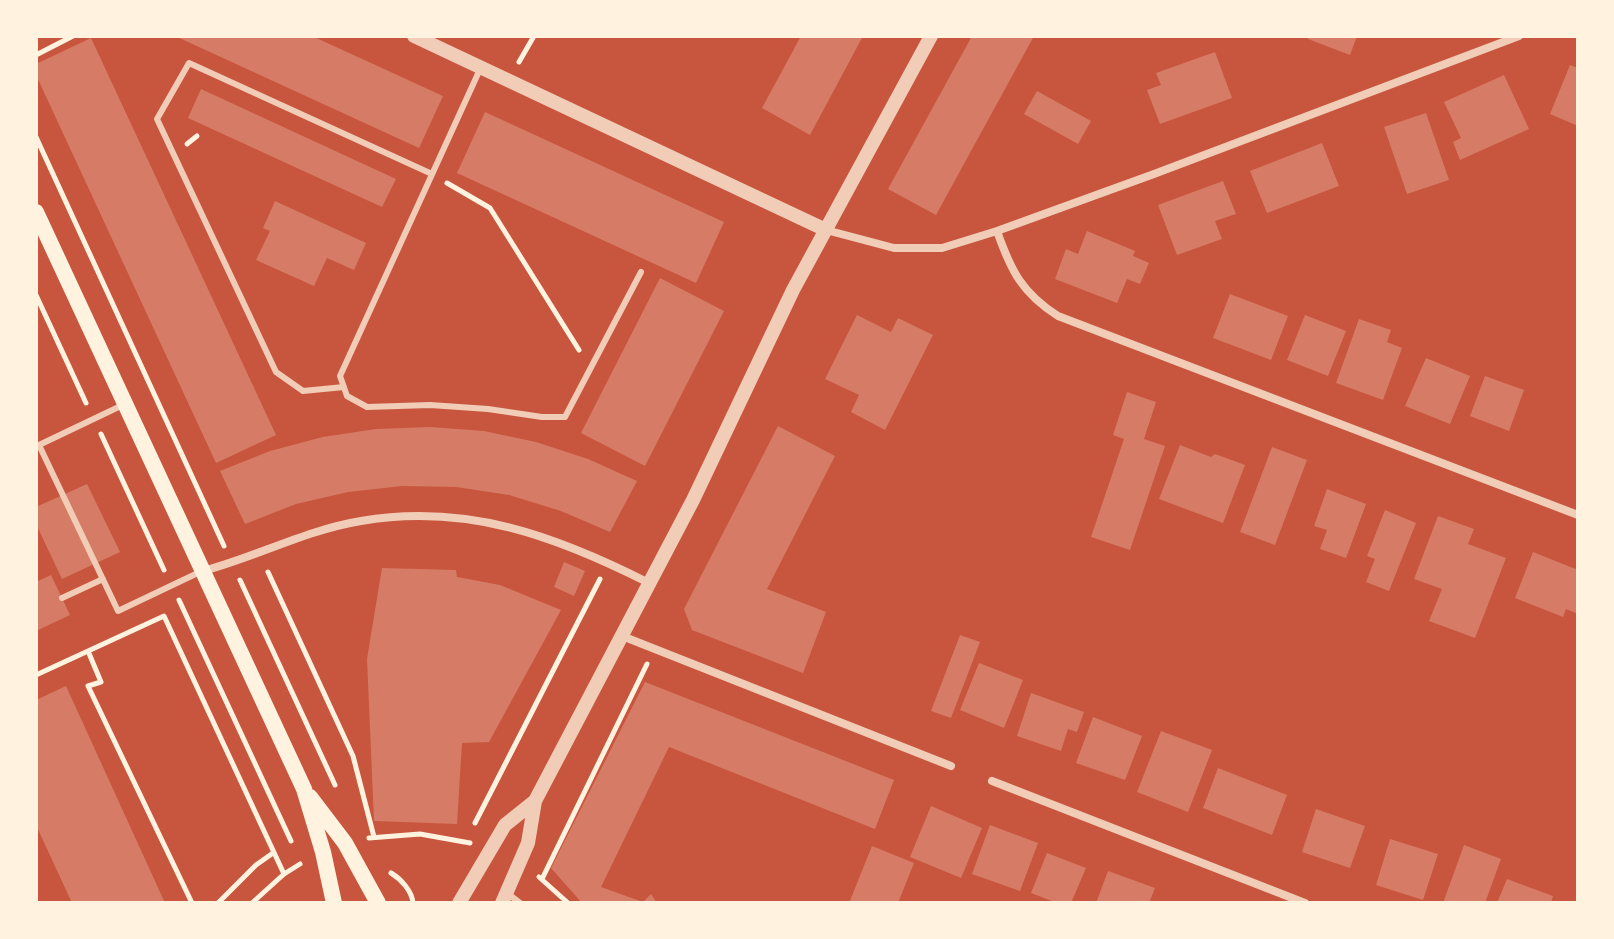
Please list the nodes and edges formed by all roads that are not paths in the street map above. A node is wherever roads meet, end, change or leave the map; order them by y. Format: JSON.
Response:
{"nodes":[{"id":1,"x":414,"y":36,"type":"edge"},
{"id":2,"x":931,"y":36,"type":"edge"},
{"id":3,"x":1517,"y":36,"type":"edge"},
{"id":4,"x":481,"y":67,"type":"junction"},
{"id":5,"x":432,"y":174,"type":"junction"},
{"id":6,"x":36,"y":212,"type":"edge"},
{"id":7,"x":826,"y":230,"type":"junction"},
{"id":8,"x":997,"y":231,"type":"junction"},
{"id":9,"x":641,"y":272,"type":"dead end"},
{"id":10,"x":344,"y":387,"type":"junction"},
{"id":11,"x":125,"y":404,"type":"junction"},
{"id":12,"x":1578,"y":515,"type":"edge"},
{"id":13,"x":202,"y":571,"type":"junction"},
{"id":14,"x":103,"y":579,"type":"junction"},
{"id":15,"x":649,"y":583,"type":"junction"},
{"id":16,"x":62,"y":598,"type":"dead end"},
{"id":17,"x":622,"y":636,"type":"junction"},
{"id":18,"x":951,"y":766,"type":"dead end"},
{"id":19,"x":992,"y":781,"type":"dead end"},
{"id":20,"x":304,"y":789,"type":"junction"},
{"id":21,"x":535,"y":801,"type":"junction"},
{"id":22,"x":504,"y":898,"type":"edge"},
{"id":23,"x":334,"y":903,"type":"edge"},
{"id":24,"x":378,"y":903,"type":"edge"},
{"id":25,"x":459,"y":903,"type":"edge"},
{"id":26,"x":520,"y":903,"type":"edge"},
{"id":27,"x":1305,"y":903,"type":"edge"}],
"edges":[{"from":1,"to":4,"type":"street"},
{"from":2,"to":7,"type":"street"},
{"from":3,"to":8,"type":"street"},
{"from":4,"to":5,"type":"lane"},
{"from":4,"to":7,"type":"street"},
{"from":5,"to":10,"type":"lane"},
{"from":5,"to":10,"type":"lane"},
{"from":6,"to":11,"type":"main road"},
{"from":7,"to":8,"type":"street"},
{"from":7,"to":15,"type":"street"},
{"from":8,"to":12,"type":"street"},
{"from":9,"to":10,"type":"lane"},
{"from":11,"to":13,"type":"main road"},
{"from":11,"to":14,"type":"lane"},
{"from":13,"to":14,"type":"lane"},
{"from":13,"to":15,"type":"street"},
{"from":13,"to":20,"type":"main road"},
{"from":14,"to":16,"type":"lane"},
{"from":15,"to":17,"type":"street"},
{"from":17,"to":18,"type":"street"},
{"from":17,"to":21,"type":"street"},
{"from":19,"to":27,"type":"street"},
{"from":20,"to":23,"type":"main road"},
{"from":20,"to":24,"type":"main road"},
{"from":21,"to":22,"type":"street"},
{"from":21,"to":25,"type":"street"},
{"from":22,"to":26,"type":"lane"}]}
